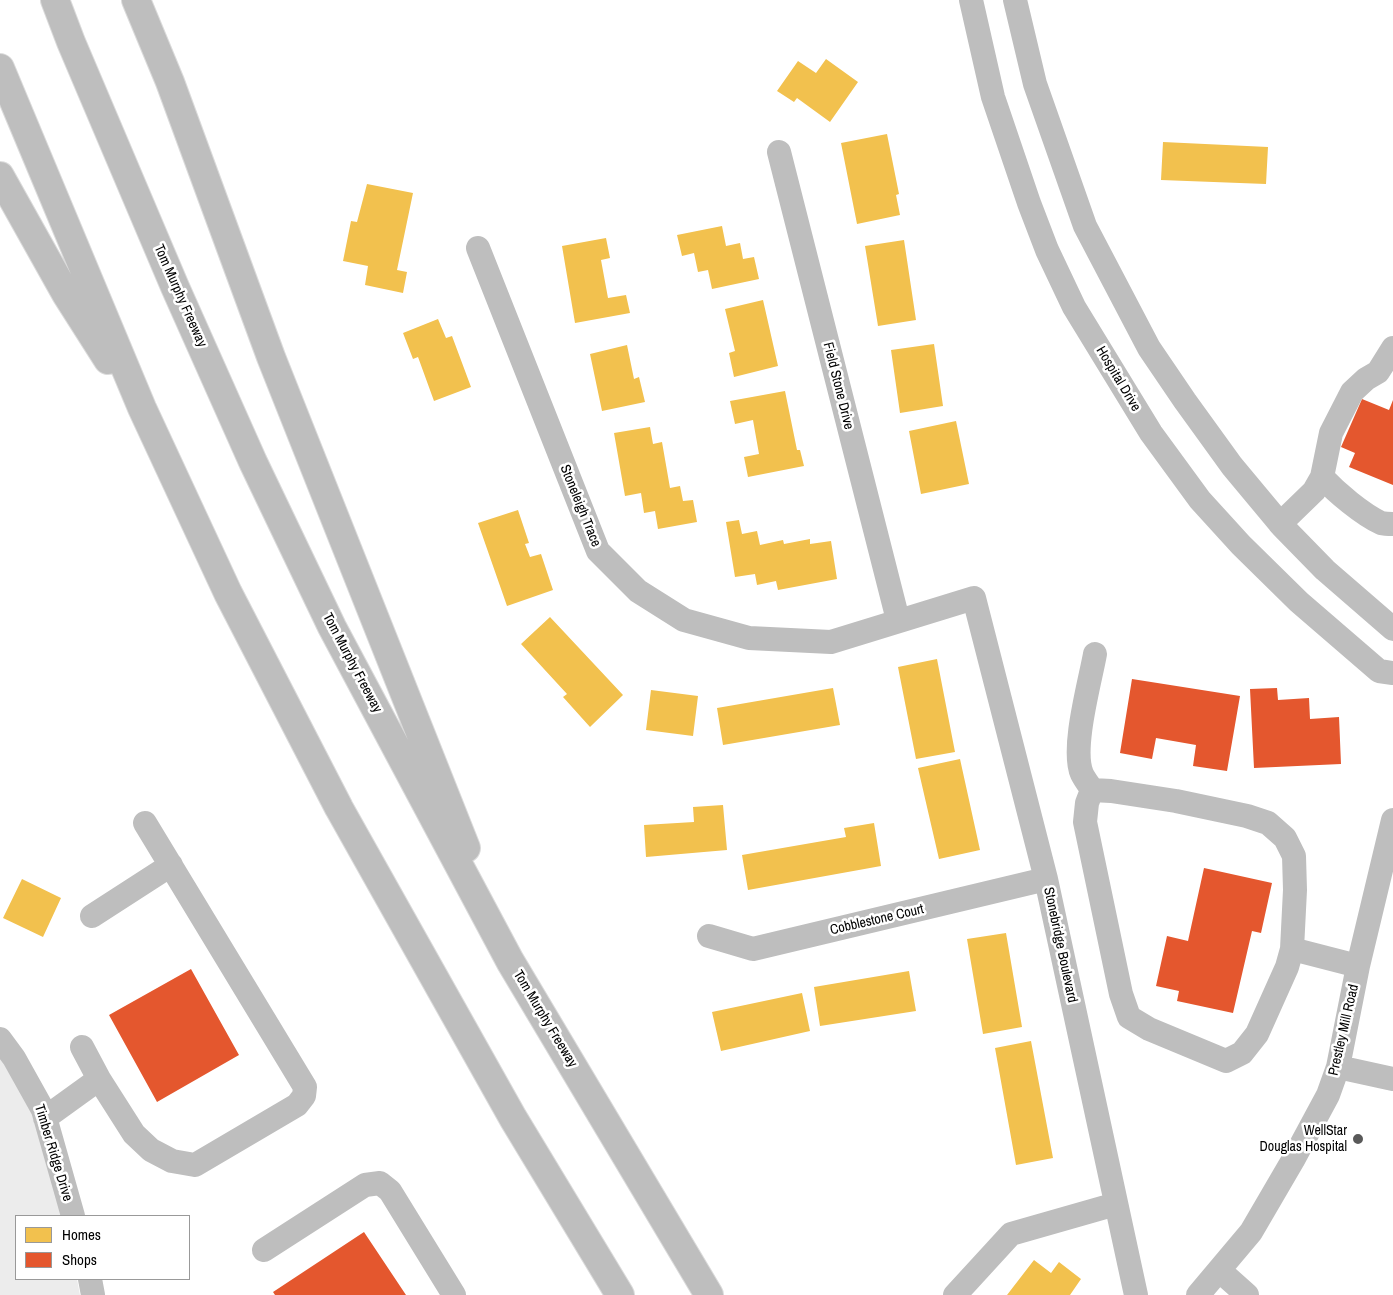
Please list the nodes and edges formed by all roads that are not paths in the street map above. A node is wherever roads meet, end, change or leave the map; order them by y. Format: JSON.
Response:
{"nodes":[{"id":1,"x":55,"y":0,"type":"edge"},
{"id":2,"x":136,"y":0,"type":"edge"},
{"id":3,"x":153,"y":0,"type":"edge"},
{"id":4,"x":971,"y":0,"type":"edge"},
{"id":5,"x":1015,"y":0,"type":"edge"},
{"id":6,"x":0,"y":68,"type":"edge"},
{"id":7,"x":170,"y":82,"type":"junction"},
{"id":8,"x":779,"y":152,"type":"dead end"},
{"id":9,"x":0,"y":176,"type":"edge"},
{"id":10,"x":478,"y":248,"type":"dead end"},
{"id":11,"x":1393,"y":348,"type":"edge"},
{"id":12,"x":142,"y":408,"type":"junction"},
{"id":13,"x":1322,"y":477,"type":"junction"},
{"id":14,"x":1280,"y":524,"type":"junction"},
{"id":15,"x":1393,"y":524,"type":"edge"},
{"id":16,"x":974,"y":598,"type":"joint"},
{"id":17,"x":1365,"y":605,"type":"junction"},
{"id":18,"x":1393,"y":606,"type":"edge"},
{"id":19,"x":898,"y":620,"type":"junction"},
{"id":20,"x":1393,"y":629,"type":"edge"},
{"id":21,"x":1095,"y":654,"type":"dead end"},
{"id":22,"x":1393,"y":673,"type":"edge"},
{"id":23,"x":1093,"y":790,"type":"junction"},
{"id":24,"x":1393,"y":820,"type":"edge"},
{"id":25,"x":145,"y":823,"type":"dead end"},
{"id":26,"x":1390,"y":840,"type":"edge"},
{"id":27,"x":170,"y":865,"type":"junction"},
{"id":28,"x":1046,"y":879,"type":"junction"},
{"id":29,"x":92,"y":916,"type":"dead end"},
{"id":30,"x":710,"y":936,"type":"dead end"},
{"id":31,"x":1292,"y":950,"type":"junction"},
{"id":32,"x":510,"y":961,"type":"junction"},
{"id":33,"x":1358,"y":966,"type":"junction"},
{"id":34,"x":0,"y":1039,"type":"edge"},
{"id":35,"x":82,"y":1047,"type":"dead end"},
{"id":36,"x":1338,"y":1067,"type":"junction"},
{"id":37,"x":99,"y":1078,"type":"junction"},
{"id":38,"x":1393,"y":1080,"type":"edge"},
{"id":39,"x":45,"y":1118,"type":"junction"},
{"id":40,"x":1116,"y":1204,"type":"junction"},
{"id":41,"x":73,"y":1215,"type":"edge"},
{"id":42,"x":264,"y":1250,"type":"dead end"},
{"id":43,"x":1218,"y":1270,"type":"junction"},
{"id":44,"x":90,"y":1280,"type":"edge"},
{"id":45,"x":93,"y":1295,"type":"edge"},
{"id":46,"x":454,"y":1295,"type":"edge"},
{"id":47,"x":620,"y":1295,"type":"edge"},
{"id":48,"x":710,"y":1295,"type":"edge"},
{"id":49,"x":955,"y":1295,"type":"edge"},
{"id":50,"x":1136,"y":1295,"type":"edge"},
{"id":51,"x":1198,"y":1295,"type":"edge"},
{"id":52,"x":1247,"y":1295,"type":"edge"}],
"edges":[{"from":1,"to":32,"type":"highway","name":"Tom Murphy Freeway"},
{"from":2,"to":7,"type":"highway"},
{"from":3,"to":7,"type":"highway"},
{"from":4,"to":22,"type":"street","name":"Hospital Drive"},
{"from":5,"to":14,"type":"street"},
{"from":6,"to":12,"type":"highway"},
{"from":7,"to":32,"type":"highway"},
{"from":8,"to":19,"type":"street","name":"Field Stone Drive"},
{"from":9,"to":12,"type":"highway"},
{"from":10,"to":19,"type":"street","name":"Stoneleigh Trace"},
{"from":11,"to":13,"type":"street"},
{"from":12,"to":47,"type":"highway"},
{"from":13,"to":14,"type":"street"},
{"from":13,"to":15,"type":"street"},
{"from":14,"to":17,"type":"street"},
{"from":16,"to":19,"type":"street","name":"Stoneleigh Trace"},
{"from":16,"to":28,"type":"street","name":"Stonebridge Boulevard"},
{"from":17,"to":18,"type":"street"},
{"from":17,"to":20,"type":"street"},
{"from":21,"to":23,"type":"street"},
{"from":23,"to":31,"type":"street"},
{"from":23,"to":31,"type":"street"},
{"from":24,"to":26,"type":"street","name":"Prestley Mill Road"},
{"from":25,"to":27,"type":"street"},
{"from":26,"to":33,"type":"street","name":"Prestley Mill Road"},
{"from":27,"to":29,"type":"street"},
{"from":27,"to":37,"type":"street"},
{"from":28,"to":30,"type":"street","name":"Cobblestone Court"},
{"from":28,"to":40,"type":"street","name":"Stonebridge Boulevard"},
{"from":31,"to":33,"type":"street"},
{"from":32,"to":48,"type":"highway","name":"Tom Murphy Freeway"},
{"from":33,"to":36,"type":"street","name":"Prestley Mill Road"},
{"from":34,"to":39,"type":"street","name":"Timber Ridge Drive"},
{"from":35,"to":37,"type":"street"},
{"from":36,"to":38,"type":"street"},
{"from":36,"to":43,"type":"street","name":"Prestley Mill Road"},
{"from":37,"to":39,"type":"street"},
{"from":39,"to":41,"type":"street","name":"Timber Ridge Drive"},
{"from":40,"to":49,"type":"street"},
{"from":40,"to":50,"type":"street","name":"Stonebridge Boulevard"},
{"from":42,"to":46,"type":"street"},
{"from":43,"to":51,"type":"street","name":"Prestley Mill Road"},
{"from":43,"to":52,"type":"street"},
{"from":44,"to":45,"type":"street"}]}
